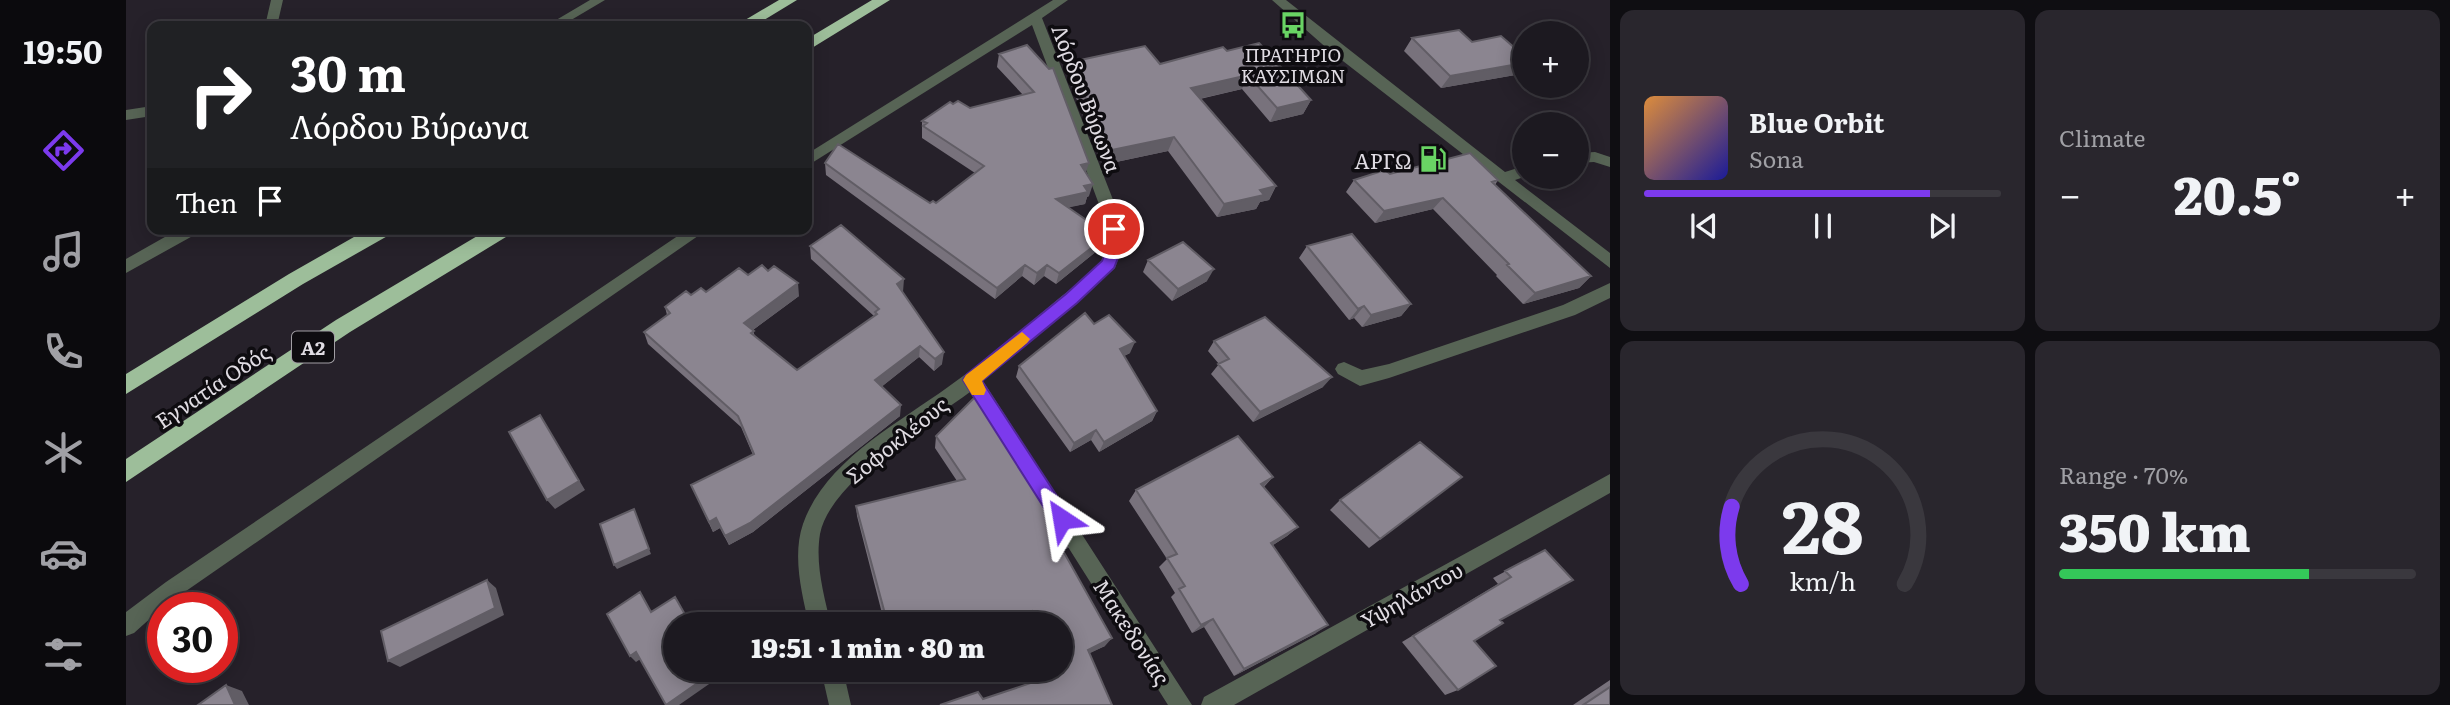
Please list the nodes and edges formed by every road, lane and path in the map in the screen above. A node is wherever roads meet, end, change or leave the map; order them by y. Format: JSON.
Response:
{"nodes":[{"id":1,"x":277,"y":0,"type":"edge"},
{"id":2,"x":599,"y":0,"type":"edge"},
{"id":3,"x":790,"y":0,"type":"edge"},
{"id":4,"x":883,"y":0,"type":"edge"},
{"id":5,"x":1062,"y":0,"type":"edge"},
{"id":6,"x":1278,"y":0,"type":"edge"},
{"id":7,"x":1035,"y":16,"type":"junction"},
{"id":8,"x":272,"y":21,"type":"edge"},
{"id":9,"x":561,"y":21,"type":"edge"},
{"id":10,"x":753,"y":21,"type":"edge"},
{"id":11,"x":812,"y":43,"type":"edge"},
{"id":12,"x":147,"y":112,"type":"edge"},
{"id":13,"x":126,"y":114,"type":"edge"},
{"id":14,"x":1589,"y":157,"type":"edge"},
{"id":15,"x":812,"y":158,"type":"edge"},
{"id":16,"x":1610,"y":162,"type":"edge"},
{"id":17,"x":1512,"y":176,"type":"edge"},
{"id":18,"x":1503,"y":179,"type":"junction"},
{"id":19,"x":182,"y":235,"type":"edge"},
{"id":20,"x":373,"y":235,"type":"edge"},
{"id":21,"x":494,"y":235,"type":"edge"},
{"id":22,"x":691,"y":235,"type":"edge"},
{"id":23,"x":1610,"y":262,"type":"edge"},
{"id":24,"x":126,"y":267,"type":"edge"},
{"id":25,"x":1610,"y":290,"type":"edge"},
{"id":26,"x":1344,"y":369,"type":"dead end"},
{"id":27,"x":972,"y":380,"type":"junction"},
{"id":28,"x":126,"y":385,"type":"edge"},
{"id":29,"x":126,"y":472,"type":"edge"},
{"id":30,"x":1610,"y":483,"type":"edge"},
{"id":31,"x":817,"y":612,"type":"edge"},
{"id":32,"x":126,"y":625,"type":"edge"},
{"id":33,"x":835,"y":682,"type":"edge"},
{"id":34,"x":840,"y":705,"type":"edge"},
{"id":35,"x":1181,"y":705,"type":"edge"},
{"id":36,"x":1212,"y":705,"type":"edge"}],
"edges":[{"from":1,"to":8,"type":"street"},
{"from":2,"to":9,"type":"street"},
{"from":3,"to":10,"type":"highway"},
{"from":4,"to":11,"type":"highway"},
{"from":5,"to":7,"type":"street"},
{"from":6,"to":18,"type":"street"},
{"from":7,"to":15,"type":"street"},
{"from":7,"to":27,"type":"street","name":"Λόρδου Βύρωνα"},
{"from":12,"to":13,"type":"street"},
{"from":14,"to":16,"type":"street"},
{"from":17,"to":18,"type":"street"},
{"from":18,"to":23,"type":"street"},
{"from":19,"to":24,"type":"street"},
{"from":20,"to":28,"type":"highway","name":"Εγνατία Οδός"},
{"from":21,"to":29,"type":"highway","name":"Εγνατία Οδός","number":"Α2"},
{"from":22,"to":32,"type":"street"},
{"from":25,"to":26,"type":"street"},
{"from":27,"to":31,"type":"street","name":"Σοφοκλέους"},
{"from":27,"to":35,"type":"street","name":"Μακεδονίας"},
{"from":30,"to":36,"type":"street","name":"Υψηλάντου"},
{"from":33,"to":34,"type":"street"}]}
